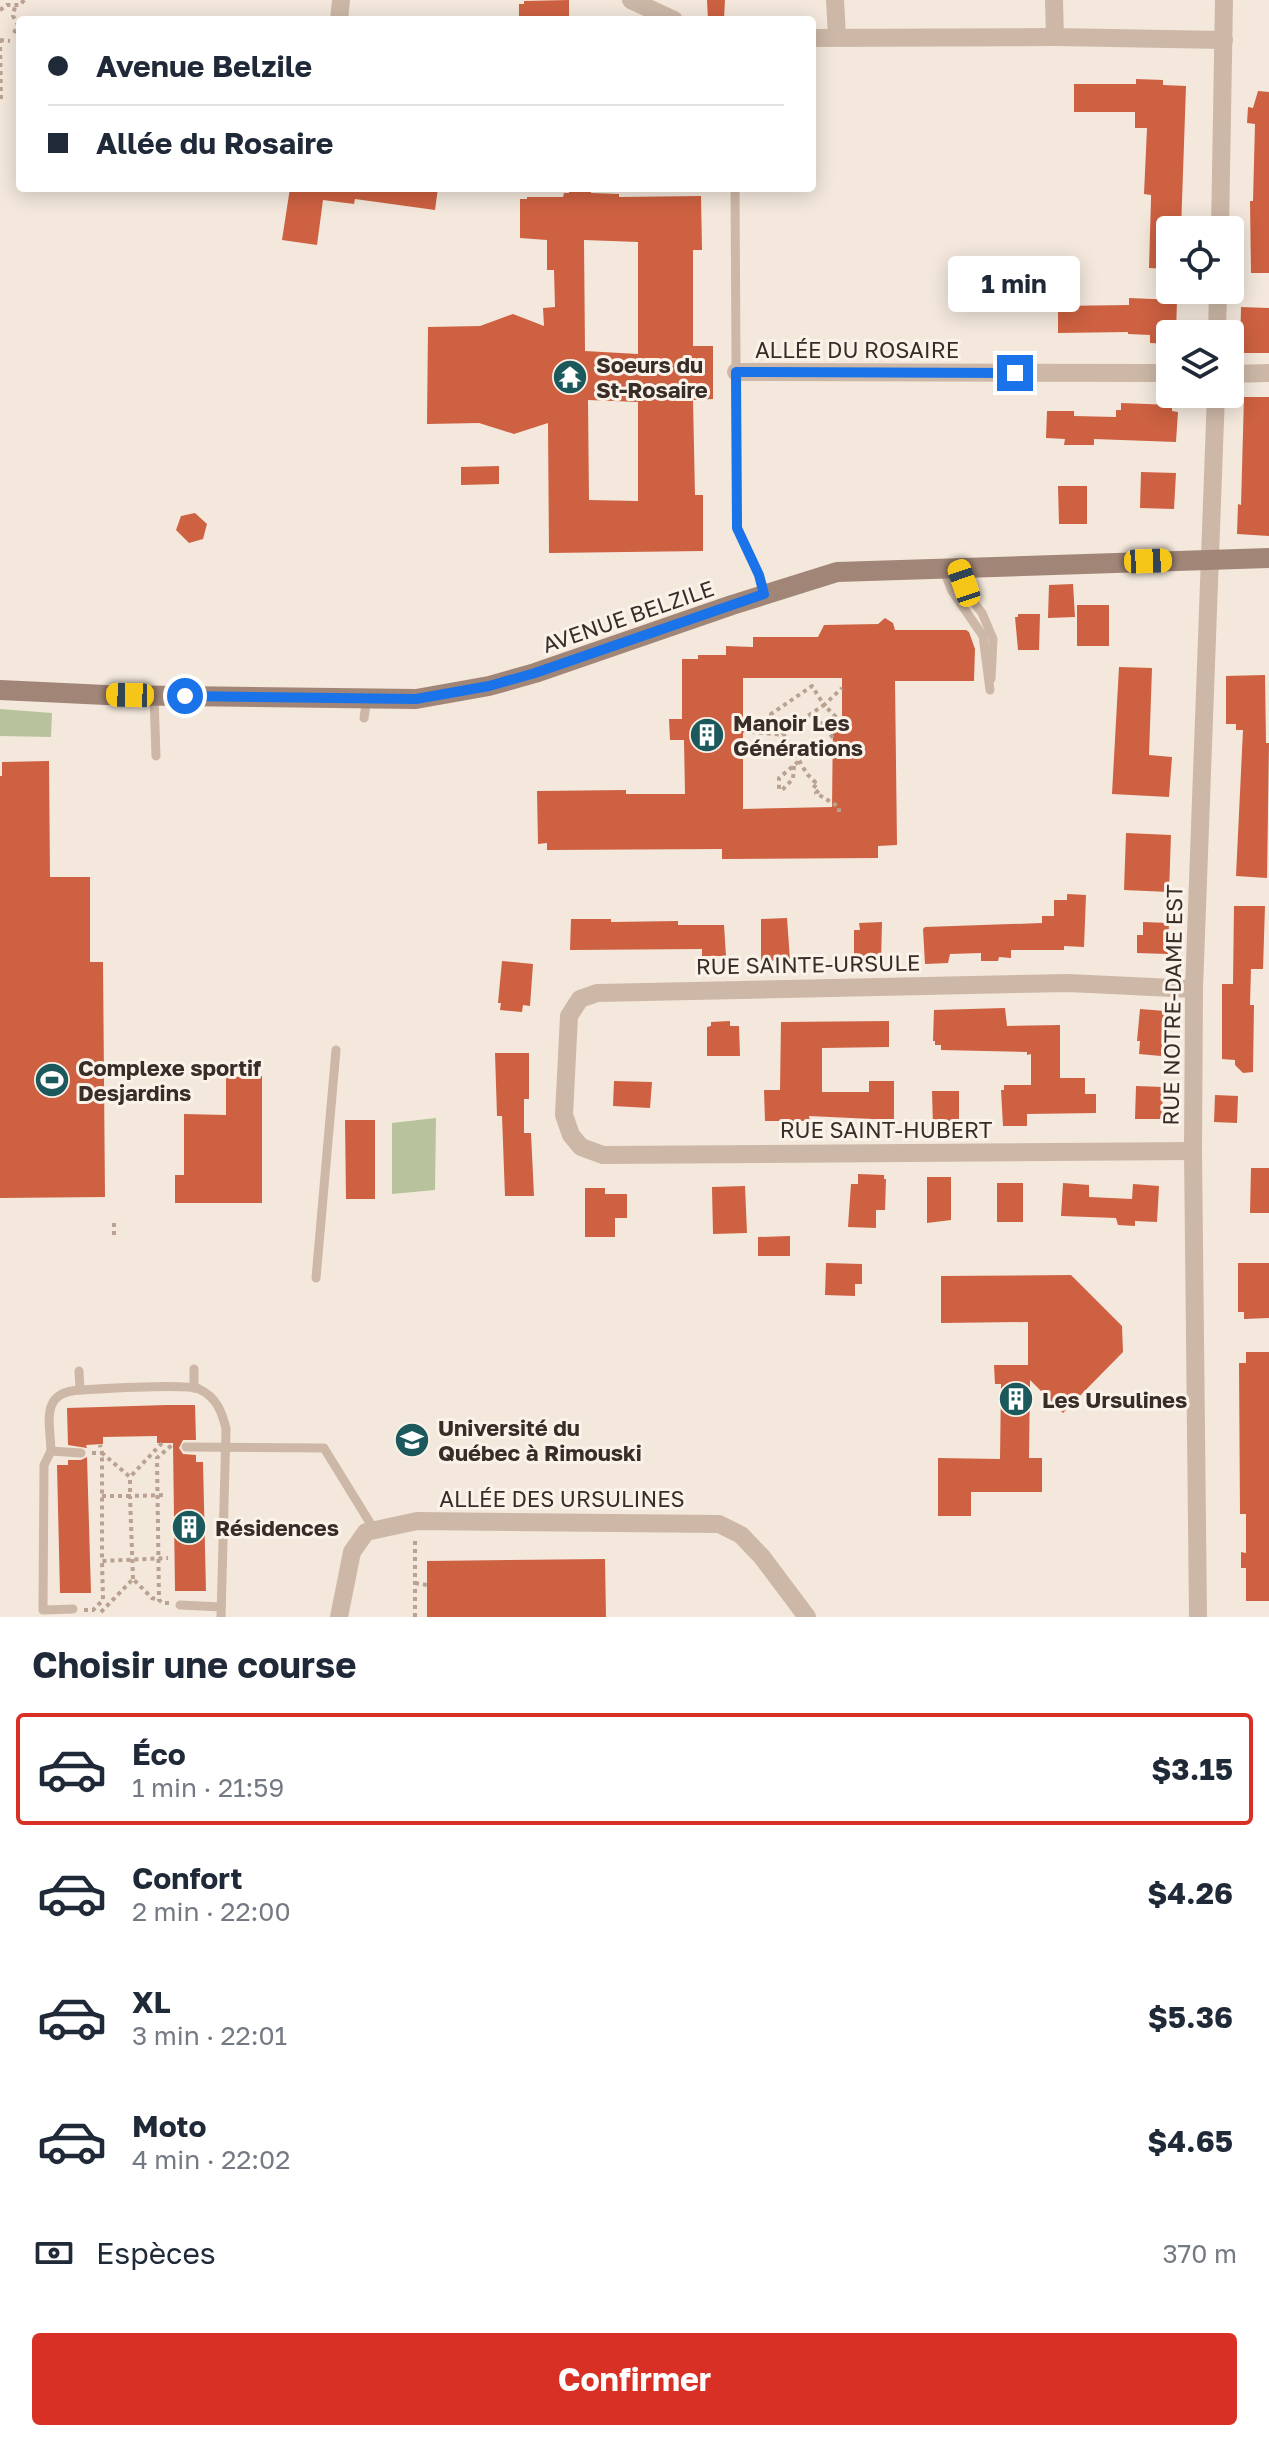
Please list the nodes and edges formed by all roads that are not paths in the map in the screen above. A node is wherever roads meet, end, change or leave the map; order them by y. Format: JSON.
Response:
{"nodes":[{"id":1,"x":631,"y":0,"type":"edge"},
{"id":2,"x":835,"y":0,"type":"edge"},
{"id":3,"x":1054,"y":0,"type":"edge"},
{"id":4,"x":1224,"y":0,"type":"edge"},
{"id":5,"x":665,"y":16,"type":"edge"},
{"id":6,"x":837,"y":36,"type":"junction"},
{"id":7,"x":1055,"y":37,"type":"junction"},
{"id":8,"x":816,"y":38,"type":"edge"},
{"id":9,"x":1224,"y":40,"type":"junction"},
{"id":10,"x":735,"y":192,"type":"edge"},
{"id":11,"x":1220,"y":216,"type":"edge"},
{"id":12,"x":736,"y":372,"type":"junction"},
{"id":13,"x":1156,"y":373,"type":"edge"},
{"id":14,"x":1269,"y":373,"type":"edge"},
{"id":15,"x":1244,"y":374,"type":"edge"},
{"id":16,"x":1216,"y":408,"type":"edge"},
{"id":17,"x":1211,"y":558,"type":"junction"},
{"id":18,"x":1269,"y":558,"type":"edge"},
{"id":19,"x":951,"y":568,"type":"junction"},
{"id":20,"x":764,"y":594,"type":"junction"},
{"id":21,"x":0,"y":690,"type":"edge"},
{"id":22,"x":154,"y":696,"type":"junction"},
{"id":23,"x":156,"y":756,"type":"dead end"},
{"id":24,"x":1194,"y":989,"type":"junction"},
{"id":25,"x":336,"y":1050,"type":"dead end"},
{"id":26,"x":581,"y":1147,"type":"joint"},
{"id":27,"x":1193,"y":1151,"type":"junction"},
{"id":28,"x":316,"y":1278,"type":"dead end"},
{"id":29,"x":194,"y":1369,"type":"dead end"},
{"id":30,"x":79,"y":1371,"type":"dead end"},
{"id":31,"x":194,"y":1388,"type":"junction"},
{"id":32,"x":80,"y":1390,"type":"junction"},
{"id":33,"x":186,"y":1447,"type":"road end"},
{"id":34,"x":225,"y":1448,"type":"junction"},
{"id":35,"x":51,"y":1451,"type":"junction"},
{"id":36,"x":81,"y":1453,"type":"dead end"},
{"id":37,"x":375,"y":1531,"type":"junction"},
{"id":38,"x":180,"y":1605,"type":"road end"},
{"id":39,"x":73,"y":1609,"type":"road end"},
{"id":40,"x":221,"y":1612,"type":"edge"},
{"id":41,"x":44,"y":1614,"type":"edge"},
{"id":42,"x":339,"y":1617,"type":"edge"},
{"id":43,"x":807,"y":1617,"type":"edge"},
{"id":44,"x":1198,"y":1617,"type":"edge"}],
"edges":[{"from":1,"to":5,"type":"street"},
{"from":2,"to":6,"type":"street"},
{"from":3,"to":7,"type":"street"},
{"from":4,"to":9,"type":"street"},
{"from":6,"to":7,"type":"street"},
{"from":6,"to":8,"type":"street"},
{"from":7,"to":9,"type":"street"},
{"from":9,"to":11,"type":"street"},
{"from":10,"to":12,"type":"lane"},
{"from":12,"to":13,"type":"street","name":"ALLÉE DU ROSAIRE"},
{"from":12,"to":20,"type":"lane"},
{"from":14,"to":15,"type":"street"},
{"from":16,"to":17,"type":"street","name":"RUE NOTRE-DAME EST"},
{"from":17,"to":18,"type":"street","name":"AVENUE BELZILE"},
{"from":17,"to":19,"type":"street","name":"AVENUE BELZILE"},
{"from":17,"to":24,"type":"street","name":"RUE NOTRE-DAME EST"},
{"from":19,"to":19,"type":"lane"},
{"from":19,"to":20,"type":"street","name":"AVENUE BELZILE"},
{"from":20,"to":22,"type":"street","name":"AVENUE BELZILE"},
{"from":21,"to":22,"type":"street","name":"AVENUE BELZILE"},
{"from":22,"to":23,"type":"lane"},
{"from":24,"to":26,"type":"street","name":"RUE SAINTE-URSULE"},
{"from":24,"to":27,"type":"street","name":"RUE NOTRE-DAME EST"},
{"from":25,"to":28,"type":"lane"},
{"from":26,"to":27,"type":"street","name":"RUE SAINT-HUBERT"},
{"from":27,"to":44,"type":"street","name":"RUE NOTRE-DAME EST"},
{"from":29,"to":31,"type":"lane"},
{"from":30,"to":32,"type":"lane"},
{"from":31,"to":32,"type":"lane"},
{"from":31,"to":34,"type":"lane"},
{"from":32,"to":35,"type":"lane"},
{"from":33,"to":34,"type":"lane"},
{"from":34,"to":37,"type":"lane"},
{"from":34,"to":40,"type":"lane"},
{"from":35,"to":36,"type":"lane"},
{"from":35,"to":41,"type":"lane"},
{"from":37,"to":42,"type":"street"},
{"from":37,"to":43,"type":"street","name":"ALLÉE DES URSULINES"},
{"from":38,"to":40,"type":"lane"},
{"from":39,"to":41,"type":"lane"}]}
